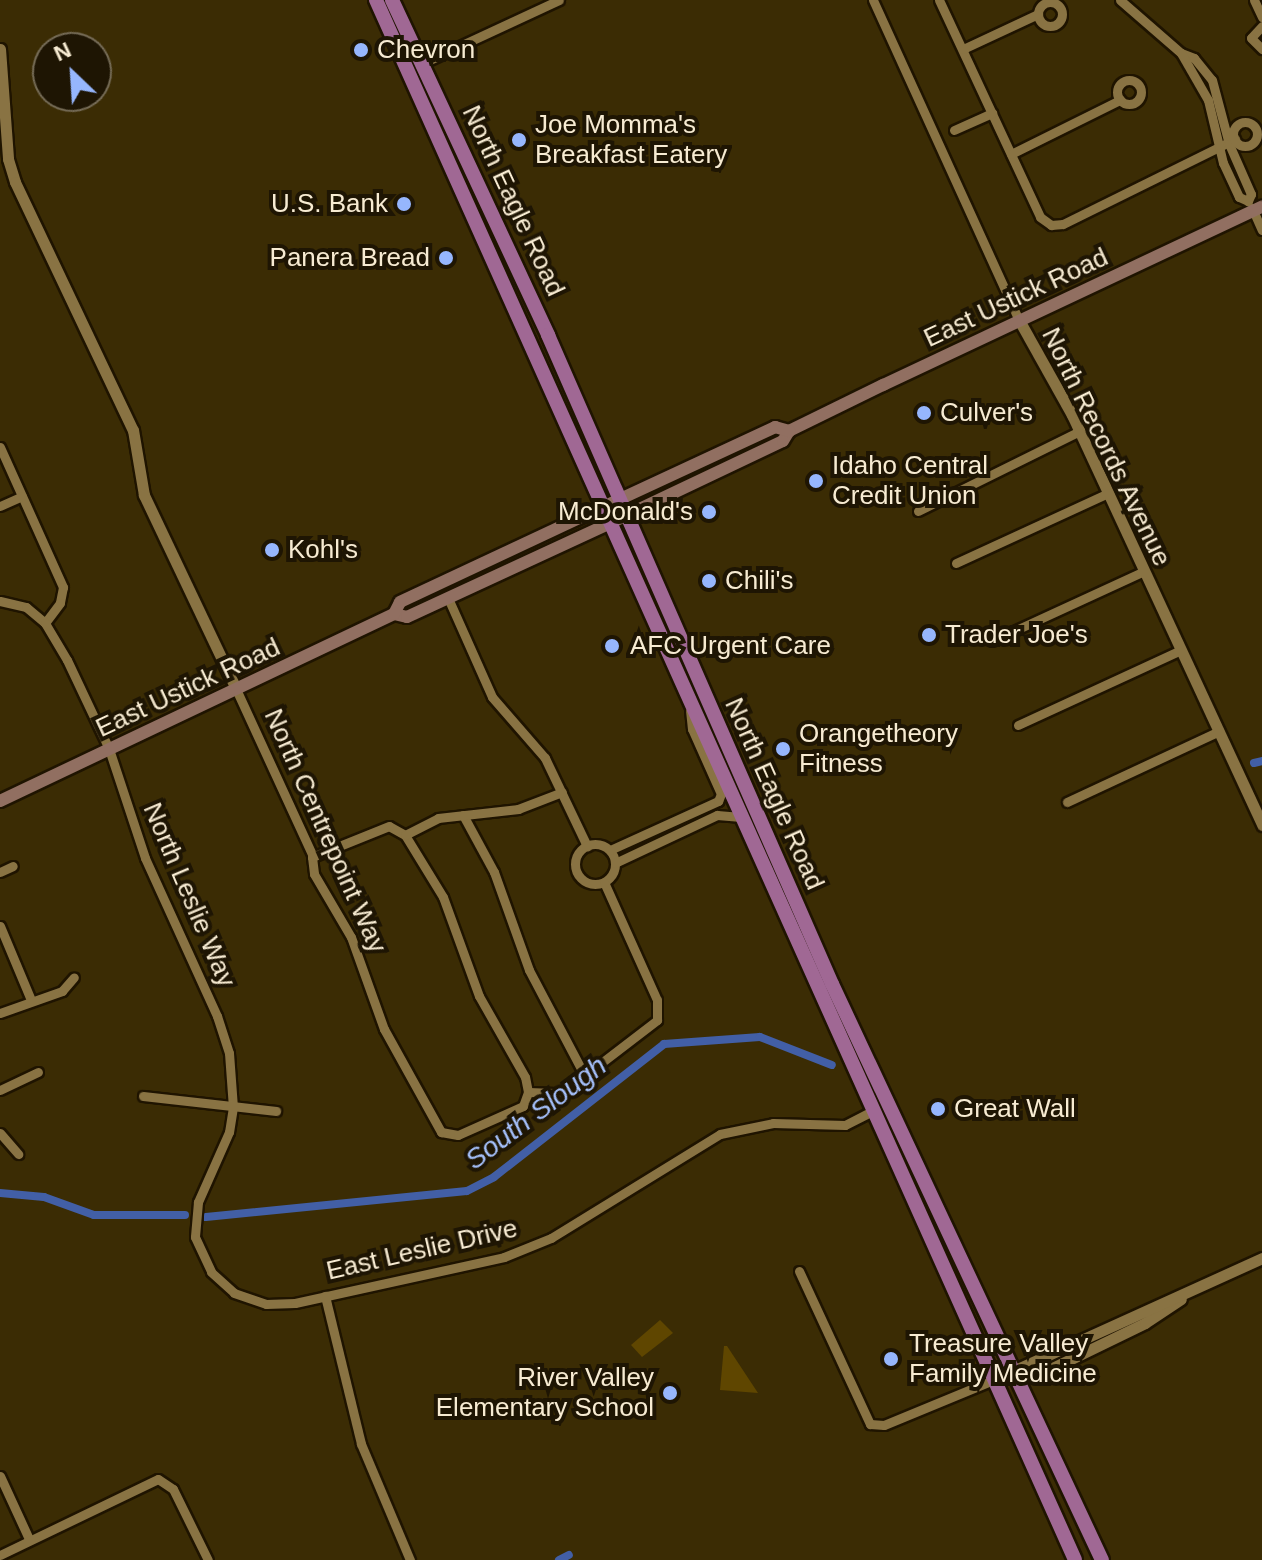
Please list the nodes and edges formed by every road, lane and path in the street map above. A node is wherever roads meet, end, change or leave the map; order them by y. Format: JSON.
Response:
{"nodes":[{"id":1,"x":376,"y":0,"type":"edge"},
{"id":2,"x":383,"y":0,"type":"edge"},
{"id":3,"x":392,"y":0,"type":"edge"},
{"id":4,"x":559,"y":0,"type":"edge"},
{"id":5,"x":873,"y":0,"type":"edge"},
{"id":6,"x":939,"y":0,"type":"edge"},
{"id":7,"x":1120,"y":0,"type":"edge"},
{"id":8,"x":1254,"y":0,"type":"edge"},
{"id":9,"x":1038,"y":14,"type":"dead end"},
{"id":10,"x":1262,"y":17,"type":"edge"},
{"id":11,"x":1262,"y":26,"type":"edge"},
{"id":12,"x":0,"y":49,"type":"edge"},
{"id":13,"x":963,"y":49,"type":"junction"},
{"id":14,"x":1262,"y":49,"type":"edge"},
{"id":15,"x":415,"y":67,"type":"junction"},
{"id":16,"x":1120,"y":100,"type":"dead end"},
{"id":17,"x":992,"y":113,"type":"junction"},
{"id":18,"x":954,"y":130,"type":"dead end"},
{"id":19,"x":1228,"y":144,"type":"junction"},
{"id":20,"x":1011,"y":154,"type":"junction"},
{"id":21,"x":1254,"y":206,"type":"edge"},
{"id":22,"x":1262,"y":230,"type":"edge"},
{"id":23,"x":1019,"y":320,"type":"junction"},
{"id":24,"x":789,"y":431,"type":"junction"},
{"id":25,"x":1080,"y":431,"type":"junction"},
{"id":26,"x":0,"y":447,"type":"edge"},
{"id":27,"x":1108,"y":493,"type":"junction"},
{"id":28,"x":22,"y":496,"type":"junction"},
{"id":29,"x":620,"y":499,"type":"junction"},
{"id":30,"x":0,"y":506,"type":"edge"},
{"id":31,"x":603,"y":507,"type":"junction"},
{"id":32,"x":918,"y":511,"type":"dead end"},
{"id":33,"x":626,"y":515,"type":"junction"},
{"id":34,"x":610,"y":523,"type":"junction"},
{"id":35,"x":956,"y":563,"type":"dead end"},
{"id":36,"x":1144,"y":571,"type":"junction"},
{"id":37,"x":448,"y":598,"type":"junction"},
{"id":38,"x":0,"y":601,"type":"edge"},
{"id":39,"x":394,"y":614,"type":"junction"},
{"id":40,"x":45,"y":623,"type":"junction"},
{"id":41,"x":992,"y":641,"type":"dead end"},
{"id":42,"x":1181,"y":650,"type":"junction"},
{"id":43,"x":236,"y":689,"type":"junction"},
{"id":44,"x":690,"y":709,"type":"junction"},
{"id":45,"x":1018,"y":725,"type":"dead end"},
{"id":46,"x":1219,"y":731,"type":"junction"},
{"id":47,"x":109,"y":749,"type":"junction"},
{"id":48,"x":562,"y":792,"type":"junction"},
{"id":49,"x":0,"y":801,"type":"edge"},
{"id":50,"x":1067,"y":802,"type":"dead end"},
{"id":51,"x":463,"y":815,"type":"junction"},
{"id":52,"x":741,"y":817,"type":"junction"},
{"id":53,"x":1262,"y":825,"type":"edge"},
{"id":54,"x":405,"y":835,"type":"junction"},
{"id":55,"x":587,"y":846,"type":"junction"},
{"id":56,"x":610,"y":850,"type":"junction"},
{"id":57,"x":312,"y":857,"type":"junction"},
{"id":58,"x":615,"y":863,"type":"junction"},
{"id":59,"x":13,"y":866,"type":"dead end"},
{"id":60,"x":779,"y":868,"type":"junction"},
{"id":61,"x":0,"y":872,"type":"edge"},
{"id":62,"x":604,"y":882,"type":"junction"},
{"id":63,"x":770,"y":885,"type":"junction"},
{"id":64,"x":0,"y":926,"type":"edge"},
{"id":65,"x":74,"y":977,"type":"dead end"},
{"id":66,"x":832,"y":984,"type":"junction"},
{"id":67,"x":31,"y":1000,"type":"junction"},
{"id":68,"x":0,"y":1013,"type":"edge"},
{"id":69,"x":38,"y":1072,"type":"dead end"},
{"id":70,"x":585,"y":1076,"type":"junction"},
{"id":71,"x":0,"y":1090,"type":"edge"},
{"id":72,"x":528,"y":1092,"type":"junction"},
{"id":73,"x":143,"y":1096,"type":"dead end"},
{"id":74,"x":233,"y":1107,"type":"junction"},
{"id":75,"x":276,"y":1111,"type":"dead end"},
{"id":76,"x":872,"y":1111,"type":"junction"},
{"id":77,"x":0,"y":1133,"type":"edge"},
{"id":78,"x":18,"y":1154,"type":"dead end"},
{"id":79,"x":196,"y":1213,"type":"joint"},
{"id":80,"x":1262,"y":1258,"type":"edge"},
{"id":81,"x":799,"y":1271,"type":"dead end"},
{"id":82,"x":325,"y":1296,"type":"junction"},
{"id":83,"x":1015,"y":1373,"type":"junction"},
{"id":84,"x":993,"y":1380,"type":"junction"},
{"id":85,"x":0,"y":1476,"type":"edge"},
{"id":86,"x":29,"y":1539,"type":"junction"},
{"id":87,"x":0,"y":1555,"type":"edge"},
{"id":88,"x":204,"y":1559,"type":"edge"},
{"id":89,"x":410,"y":1560,"type":"edge"},
{"id":90,"x":1075,"y":1560,"type":"edge"},
{"id":91,"x":1102,"y":1560,"type":"edge"}],
"edges":[{"from":1,"to":15,"type":"highway","name":"North Eagle Road"},
{"from":2,"to":15,"type":"highway"},
{"from":3,"to":15,"type":"highway","name":"North Eagle Road"},
{"from":4,"to":15,"type":"street"},
{"from":5,"to":23,"type":"street","name":"North Records Avenue"},
{"from":6,"to":13,"type":"street"},
{"from":7,"to":19,"type":"street"},
{"from":8,"to":10,"type":"street"},
{"from":9,"to":13,"type":"street"},
{"from":11,"to":14,"type":"street"},
{"from":12,"to":43,"type":"street","name":"North Centrepoint Way"},
{"from":13,"to":17,"type":"street"},
{"from":15,"to":29,"type":"highway","name":"North Eagle Road"},
{"from":15,"to":31,"type":"highway","name":"North Eagle Road"},
{"from":16,"to":20,"type":"street"},
{"from":17,"to":18,"type":"street"},
{"from":17,"to":20,"type":"street"},
{"from":19,"to":20,"type":"street"},
{"from":19,"to":21,"type":"street"},
{"from":21,"to":22,"type":"street"},
{"from":21,"to":23,"type":"main road","name":"East Ustick Road"},
{"from":23,"to":24,"type":"main road","name":"East Ustick Road"},
{"from":23,"to":25,"type":"street","name":"North Records Avenue"},
{"from":24,"to":29,"type":"main road","name":"East Ustick Road"},
{"from":24,"to":33,"type":"main road","name":"East Ustick Road"},
{"from":25,"to":27,"type":"street","name":"North Records Avenue"},
{"from":25,"to":32,"type":"street"},
{"from":26,"to":28,"type":"street"},
{"from":27,"to":35,"type":"street"},
{"from":27,"to":36,"type":"street","name":"North Records Avenue"},
{"from":28,"to":30,"type":"street"},
{"from":28,"to":40,"type":"street"},
{"from":29,"to":31,"type":"main road","name":"East Ustick Road"},
{"from":29,"to":33,"type":"highway","name":"North Eagle Road"},
{"from":31,"to":34,"type":"highway","name":"North Eagle Road"},
{"from":31,"to":39,"type":"main road","name":"East Ustick Road"},
{"from":33,"to":34,"type":"main road","name":"East Ustick Road"},
{"from":33,"to":60,"type":"highway","name":"North Eagle Road"},
{"from":34,"to":37,"type":"main road","name":"East Ustick Road"},
{"from":34,"to":44,"type":"highway","name":"North Eagle Road"},
{"from":36,"to":41,"type":"street"},
{"from":36,"to":42,"type":"street","name":"North Records Avenue"},
{"from":37,"to":39,"type":"main road","name":"East Ustick Road"},
{"from":37,"to":48,"type":"street"},
{"from":38,"to":40,"type":"street"},
{"from":39,"to":43,"type":"main road","name":"East Ustick Road"},
{"from":40,"to":47,"type":"street","name":"North Leslie Way"},
{"from":42,"to":45,"type":"street"},
{"from":42,"to":46,"type":"street","name":"North Records Avenue"},
{"from":43,"to":47,"type":"main road","name":"East Ustick Road"},
{"from":43,"to":57,"type":"street","name":"North Centrepoint Way"},
{"from":44,"to":52,"type":"highway","name":"North Eagle Road"},
{"from":44,"to":56,"type":"street"},
{"from":46,"to":50,"type":"street"},
{"from":46,"to":53,"type":"street","name":"North Records Avenue"},
{"from":47,"to":49,"type":"main road","name":"East Ustick Road"},
{"from":47,"to":74,"type":"street","name":"North Leslie Way"},
{"from":48,"to":51,"type":"street"},
{"from":48,"to":55,"type":"street"},
{"from":51,"to":54,"type":"street"},
{"from":51,"to":70,"type":"street"},
{"from":52,"to":58,"type":"street"},
{"from":52,"to":60,"type":"highway"},
{"from":52,"to":63,"type":"highway","name":"North Eagle Road"},
{"from":54,"to":57,"type":"street"},
{"from":54,"to":72,"type":"street"},
{"from":55,"to":56,"type":"street"},
{"from":55,"to":62,"type":"street"},
{"from":56,"to":58,"type":"street"},
{"from":57,"to":72,"type":"street","name":"North Centrepoint Way"},
{"from":58,"to":62,"type":"street"},
{"from":59,"to":61,"type":"street"},
{"from":60,"to":66,"type":"highway","name":"North Eagle Road"},
{"from":62,"to":70,"type":"street"},
{"from":63,"to":66,"type":"highway"},
{"from":63,"to":76,"type":"highway","name":"North Eagle Road"},
{"from":64,"to":67,"type":"street"},
{"from":65,"to":67,"type":"street"},
{"from":66,"to":83,"type":"highway","name":"North Eagle Road"},
{"from":67,"to":68,"type":"street"},
{"from":69,"to":71,"type":"street"},
{"from":70,"to":72,"type":"street"},
{"from":73,"to":74,"type":"street"},
{"from":74,"to":75,"type":"street"},
{"from":74,"to":79,"type":"street","name":"North Leslie Way"},
{"from":76,"to":82,"type":"street","name":"East Leslie Drive"},
{"from":76,"to":84,"type":"highway","name":"North Eagle Road"},
{"from":77,"to":78,"type":"street"},
{"from":79,"to":82,"type":"street","name":"East Leslie Drive"},
{"from":80,"to":83,"type":"street"},
{"from":81,"to":84,"type":"street"},
{"from":82,"to":89,"type":"street"},
{"from":83,"to":84,"type":"street"},
{"from":83,"to":91,"type":"highway","name":"North Eagle Road"},
{"from":84,"to":90,"type":"highway","name":"North Eagle Road"},
{"from":85,"to":86,"type":"street"},
{"from":86,"to":87,"type":"street"},
{"from":86,"to":88,"type":"street"}]}
